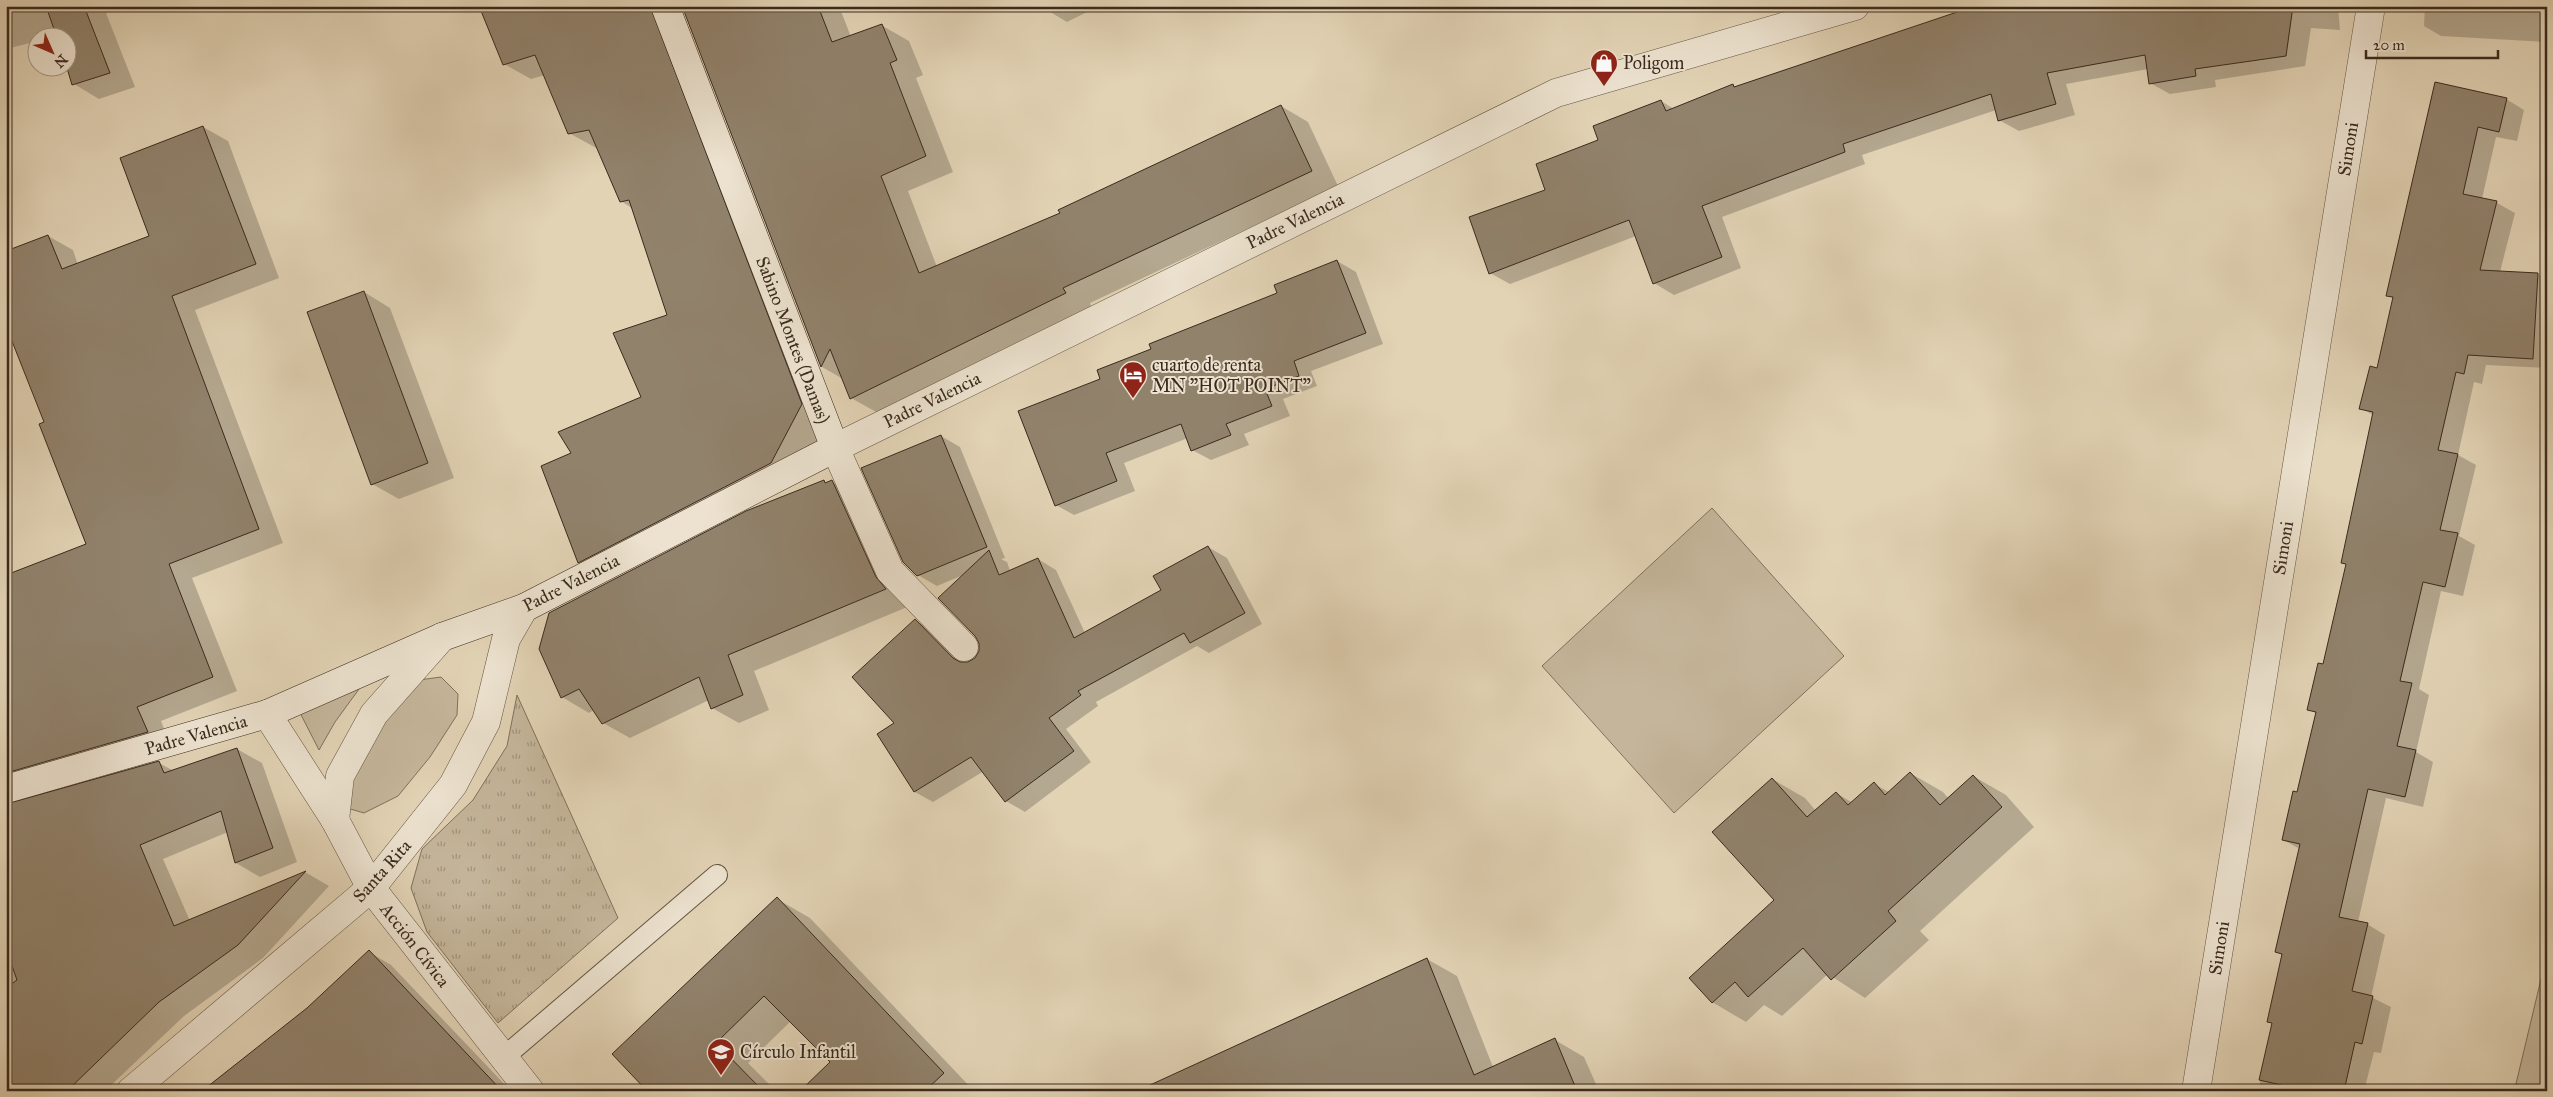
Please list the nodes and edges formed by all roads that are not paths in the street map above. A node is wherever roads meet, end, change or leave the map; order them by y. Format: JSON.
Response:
{"nodes":[{"id":1,"x":665,"y":6,"type":"edge"},
{"id":2,"x":1855,"y":6,"type":"edge"},
{"id":3,"x":2371,"y":6,"type":"edge"},
{"id":4,"x":835,"y":448,"type":"junction"},
{"id":5,"x":524,"y":608,"type":"junction"},
{"id":6,"x":442,"y":636,"type":"junction"},
{"id":7,"x":964,"y":647,"type":"dead end"},
{"id":8,"x":267,"y":714,"type":"junction"},
{"id":9,"x":6,"y":789,"type":"edge"},
{"id":10,"x":335,"y":820,"type":"junction"},
{"id":11,"x":717,"y":875,"type":"dead end"},
{"id":12,"x":371,"y":888,"type":"junction"},
{"id":13,"x":503,"y":1058,"type":"junction"},
{"id":14,"x":131,"y":1091,"type":"edge"},
{"id":15,"x":530,"y":1091,"type":"edge"},
{"id":16,"x":2196,"y":1091,"type":"edge"}],
"edges":[{"from":1,"to":4,"type":"street","name":"Sabino Montes (Damas)"},
{"from":2,"to":4,"type":"street","name":"Padre Valencia"},
{"from":3,"to":16,"type":"street","name":"Simoni"},
{"from":4,"to":5,"type":"street","name":"Padre Valencia"},
{"from":4,"to":7,"type":"street","name":"Sabino Montes (Damas)"},
{"from":5,"to":6,"type":"street","name":"Padre Valencia"},
{"from":5,"to":12,"type":"street","name":"Santa Rita"},
{"from":6,"to":8,"type":"street","name":"Padre Valencia"},
{"from":6,"to":10,"type":"street"},
{"from":8,"to":9,"type":"street","name":"Padre Valencia"},
{"from":8,"to":10,"type":"street","name":"Acción Cívica"},
{"from":10,"to":12,"type":"street","name":"Acción Cívica"},
{"from":11,"to":13,"type":"lane"},
{"from":12,"to":13,"type":"street","name":"Acción Cívica"},
{"from":12,"to":14,"type":"street","name":"Santa Rita"},
{"from":13,"to":15,"type":"street","name":"Acción Cívica"}]}
